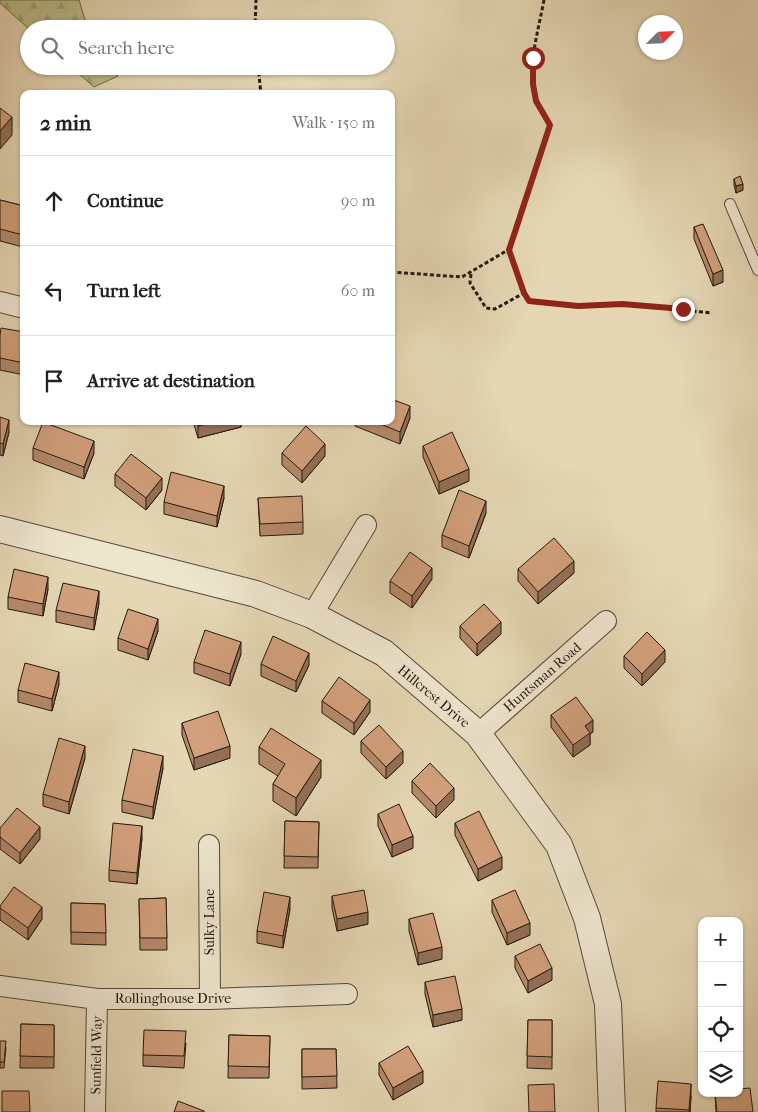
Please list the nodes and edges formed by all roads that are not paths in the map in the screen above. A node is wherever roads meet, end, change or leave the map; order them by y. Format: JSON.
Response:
{"nodes":[{"id":1,"x":730,"y":204,"type":"dead end"},
{"id":2,"x":758,"y":270,"type":"edge"},
{"id":3,"x":0,"y":302,"type":"edge"},
{"id":4,"x":20,"y":307,"type":"edge"},
{"id":5,"x":366,"y":525,"type":"dead end"},
{"id":6,"x":0,"y":529,"type":"edge"},
{"id":7,"x":312,"y":615,"type":"junction"},
{"id":8,"x":606,"y":621,"type":"dead end"},
{"id":9,"x":478,"y":734,"type":"junction"},
{"id":10,"x":208,"y":845,"type":"dead end"},
{"id":11,"x":0,"y":986,"type":"edge"},
{"id":12,"x":347,"y":994,"type":"dead end"},
{"id":13,"x":97,"y":999,"type":"junction"},
{"id":14,"x":210,"y":999,"type":"junction"},
{"id":15,"x":95,"y":1112,"type":"edge"},
{"id":16,"x":612,"y":1112,"type":"edge"}],
"edges":[{"from":1,"to":2,"type":"lane"},
{"from":3,"to":4,"type":"street"},
{"from":5,"to":7,"type":"street"},
{"from":6,"to":7,"type":"street","name":"Hillcrest Drive"},
{"from":7,"to":9,"type":"street","name":"Hillcrest Drive"},
{"from":8,"to":9,"type":"street","name":"Huntsman Road"},
{"from":9,"to":16,"type":"street","name":"Hillcrest Drive"},
{"from":10,"to":14,"type":"street","name":"Sulky Lane"},
{"from":11,"to":13,"type":"street","name":"Rollinghouse Drive"},
{"from":12,"to":14,"type":"street","name":"Rollinghouse Drive"},
{"from":13,"to":14,"type":"street","name":"Rollinghouse Drive"},
{"from":13,"to":15,"type":"street","name":"Sunfield Way"}]}
